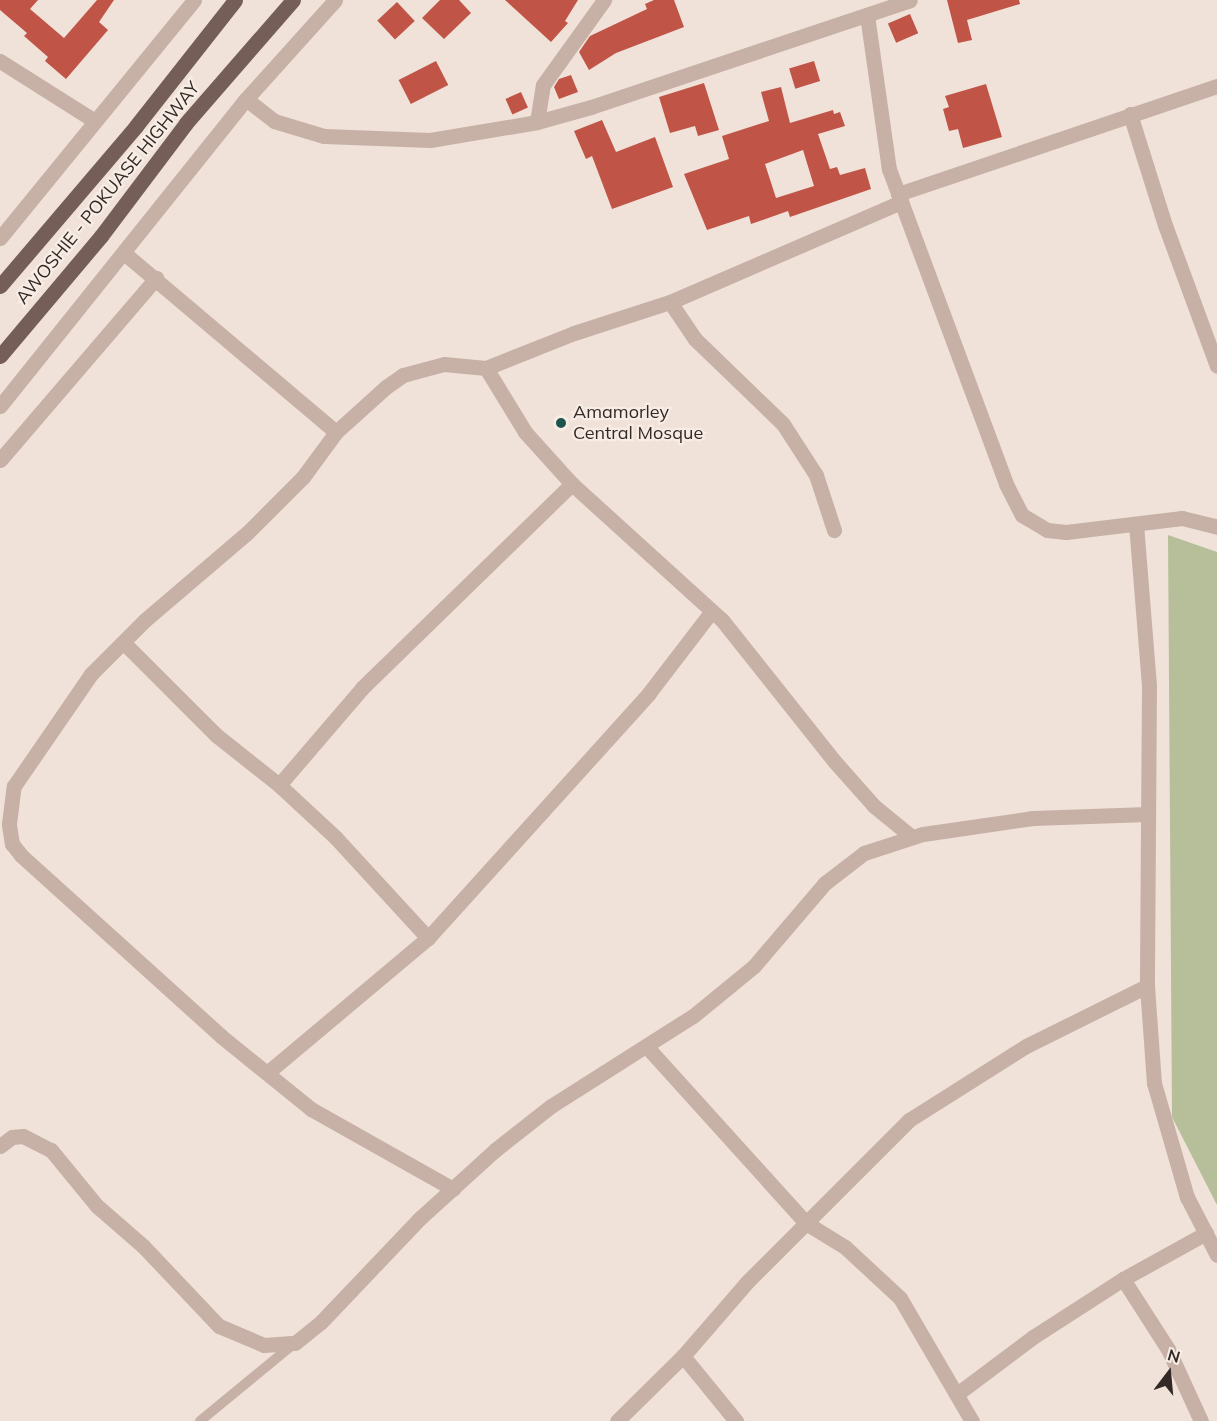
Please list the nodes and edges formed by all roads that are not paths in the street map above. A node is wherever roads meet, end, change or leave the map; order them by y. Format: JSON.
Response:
{"nodes":[{"id":1,"x":194,"y":0,"type":"edge"},
{"id":2,"x":235,"y":0,"type":"edge"},
{"id":3,"x":293,"y":0,"type":"edge"},
{"id":4,"x":335,"y":0,"type":"edge"},
{"id":5,"x":604,"y":0,"type":"edge"},
{"id":6,"x":910,"y":0,"type":"edge"},
{"id":7,"x":867,"y":15,"type":"junction"},
{"id":8,"x":0,"y":61,"type":"edge"},
{"id":9,"x":1217,"y":86,"type":"edge"},
{"id":10,"x":246,"y":99,"type":"junction"},
{"id":11,"x":1130,"y":114,"type":"junction"},
{"id":12,"x":95,"y":121,"type":"junction"},
{"id":13,"x":537,"y":122,"type":"junction"},
{"id":14,"x":900,"y":198,"type":"junction"},
{"id":15,"x":0,"y":238,"type":"edge"},
{"id":16,"x":124,"y":252,"type":"junction"},
{"id":17,"x":156,"y":278,"type":"junction"},
{"id":18,"x":0,"y":286,"type":"edge"},
{"id":19,"x":670,"y":302,"type":"junction"},
{"id":20,"x":1210,"y":319,"type":"edge"},
{"id":21,"x":0,"y":356,"type":"edge"},
{"id":22,"x":1217,"y":366,"type":"edge"},
{"id":23,"x":486,"y":368,"type":"junction"},
{"id":24,"x":0,"y":406,"type":"edge"},
{"id":25,"x":336,"y":432,"type":"junction"},
{"id":26,"x":0,"y":460,"type":"edge"},
{"id":27,"x":572,"y":484,"type":"junction"},
{"id":28,"x":1136,"y":524,"type":"junction"},
{"id":29,"x":1217,"y":527,"type":"edge"},
{"id":30,"x":834,"y":530,"type":"dead end"},
{"id":31,"x":712,"y":610,"type":"junction"},
{"id":32,"x":124,"y":643,"type":"junction"},
{"id":33,"x":279,"y":785,"type":"junction"},
{"id":34,"x":1148,"y":814,"type":"junction"},
{"id":35,"x":912,"y":837,"type":"junction"},
{"id":36,"x":428,"y":938,"type":"junction"},
{"id":37,"x":1147,"y":986,"type":"junction"},
{"id":38,"x":647,"y":1047,"type":"junction"},
{"id":39,"x":267,"y":1073,"type":"junction"},
{"id":40,"x":0,"y":1146,"type":"edge"},
{"id":41,"x":453,"y":1189,"type":"junction"},
{"id":42,"x":806,"y":1223,"type":"junction"},
{"id":43,"x":1206,"y":1233,"type":"junction"},
{"id":44,"x":1217,"y":1255,"type":"edge"},
{"id":45,"x":1124,"y":1279,"type":"junction"},
{"id":46,"x":295,"y":1343,"type":"junction"},
{"id":47,"x":682,"y":1356,"type":"junction"},
{"id":48,"x":957,"y":1394,"type":"junction"},
{"id":49,"x":200,"y":1421,"type":"edge"},
{"id":50,"x":617,"y":1421,"type":"edge"},
{"id":51,"x":736,"y":1421,"type":"edge"},
{"id":52,"x":972,"y":1421,"type":"edge"},
{"id":53,"x":1201,"y":1421,"type":"edge"}],
"edges":[{"from":1,"to":12,"type":"street"},
{"from":2,"to":18,"type":"main road","name":"AWOSHIE - POKUASE HIGHWAY"},
{"from":3,"to":21,"type":"main road","name":"AWOSHIE - POKUASE HIGHWAY"},
{"from":4,"to":10,"type":"street"},
{"from":5,"to":13,"type":"street"},
{"from":6,"to":7,"type":"street"},
{"from":7,"to":13,"type":"street"},
{"from":7,"to":14,"type":"street"},
{"from":8,"to":12,"type":"street"},
{"from":9,"to":11,"type":"street"},
{"from":10,"to":13,"type":"street"},
{"from":10,"to":16,"type":"street"},
{"from":11,"to":14,"type":"street"},
{"from":11,"to":20,"type":"street"},
{"from":12,"to":15,"type":"street"},
{"from":14,"to":19,"type":"street"},
{"from":14,"to":28,"type":"street"},
{"from":16,"to":17,"type":"street"},
{"from":16,"to":24,"type":"street"},
{"from":17,"to":25,"type":"street"},
{"from":17,"to":26,"type":"street"},
{"from":19,"to":23,"type":"street"},
{"from":19,"to":30,"type":"street"},
{"from":20,"to":22,"type":"street"},
{"from":23,"to":25,"type":"street"},
{"from":23,"to":27,"type":"street"},
{"from":25,"to":32,"type":"street"},
{"from":27,"to":31,"type":"street"},
{"from":27,"to":33,"type":"street"},
{"from":28,"to":29,"type":"street"},
{"from":28,"to":34,"type":"street"},
{"from":31,"to":35,"type":"street"},
{"from":31,"to":36,"type":"street"},
{"from":32,"to":33,"type":"street"},
{"from":32,"to":39,"type":"street"},
{"from":33,"to":36,"type":"street"},
{"from":34,"to":35,"type":"street"},
{"from":34,"to":37,"type":"street"},
{"from":35,"to":38,"type":"street"},
{"from":36,"to":39,"type":"street"},
{"from":37,"to":42,"type":"street"},
{"from":37,"to":43,"type":"street"},
{"from":38,"to":41,"type":"street"},
{"from":38,"to":42,"type":"street"},
{"from":39,"to":41,"type":"street"},
{"from":40,"to":46,"type":"street"},
{"from":41,"to":46,"type":"street"},
{"from":42,"to":47,"type":"street"},
{"from":42,"to":48,"type":"street"},
{"from":43,"to":44,"type":"street"},
{"from":43,"to":45,"type":"street"},
{"from":45,"to":48,"type":"street"},
{"from":45,"to":53,"type":"street"},
{"from":46,"to":49,"type":"lane"},
{"from":47,"to":50,"type":"street"},
{"from":47,"to":51,"type":"street"},
{"from":48,"to":52,"type":"street"}]}
